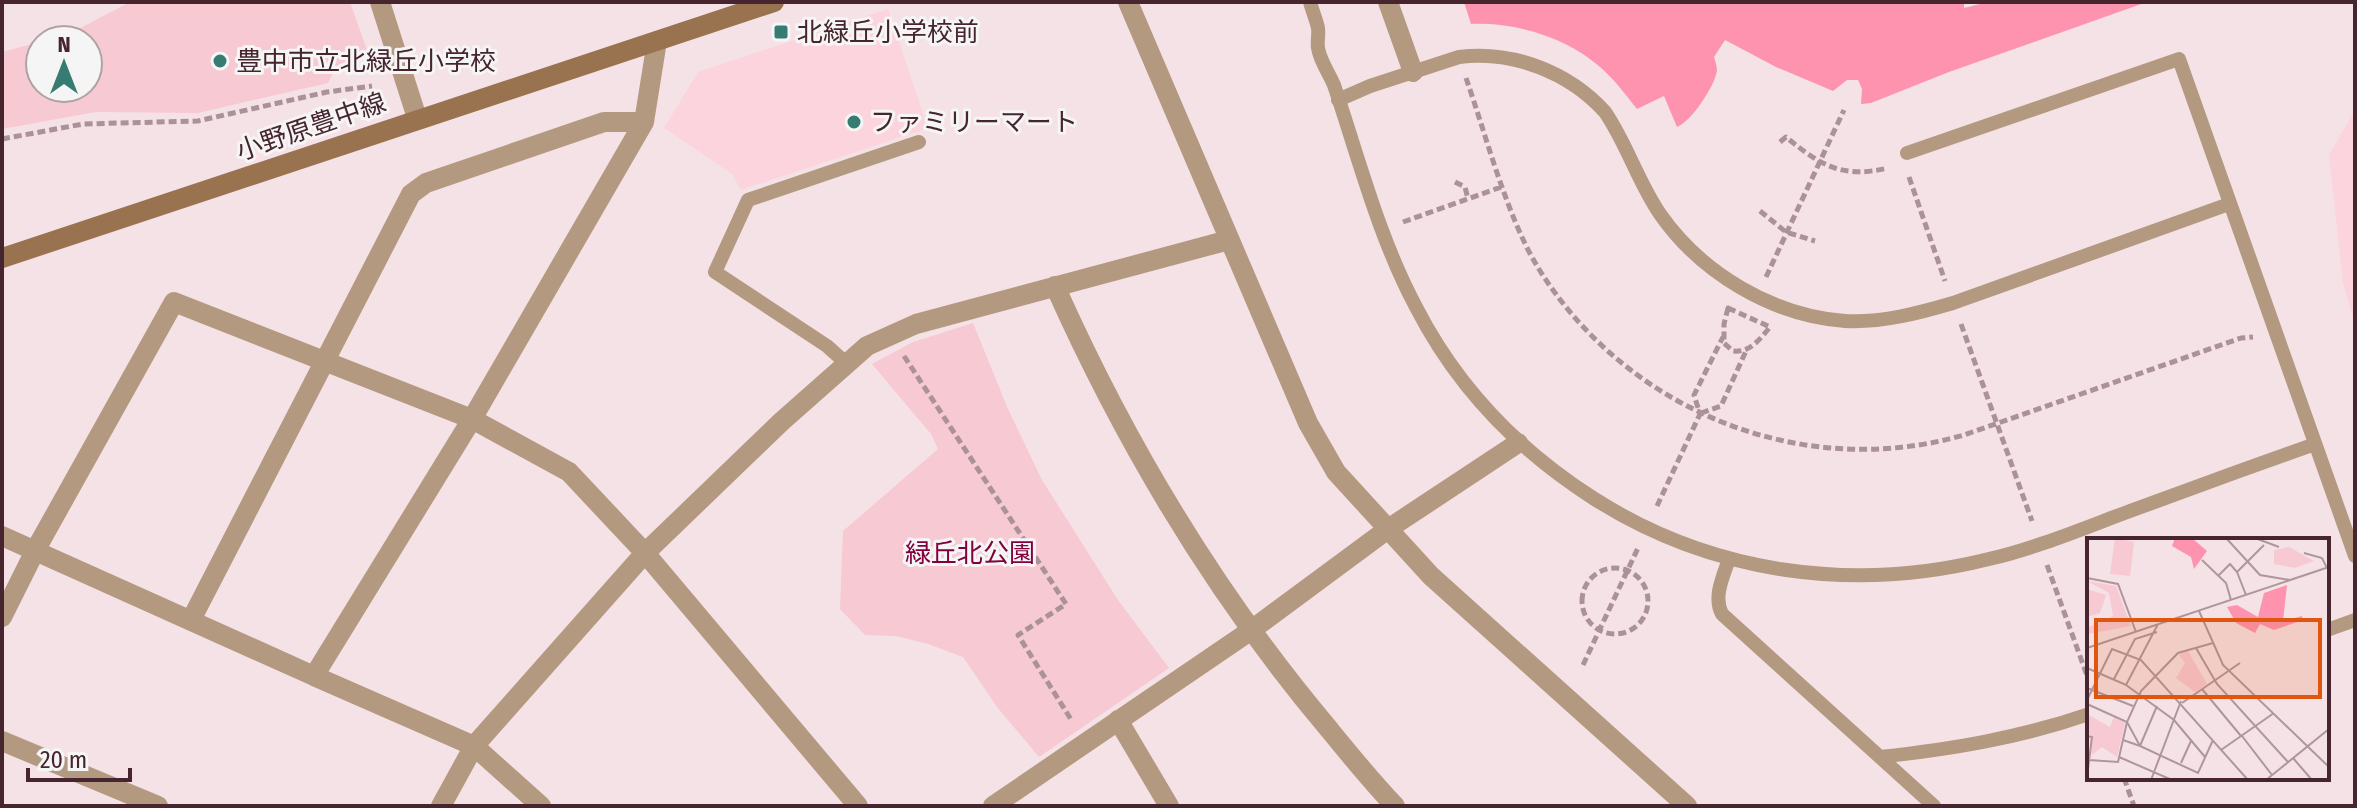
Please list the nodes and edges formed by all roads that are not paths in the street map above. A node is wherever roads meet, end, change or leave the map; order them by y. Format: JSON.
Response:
{"nodes":[{"id":1,"x":380,"y":2,"type":"edge"},
{"id":2,"x":774,"y":2,"type":"edge"},
{"id":3,"x":1128,"y":2,"type":"edge"},
{"id":4,"x":1310,"y":2,"type":"edge"},
{"id":5,"x":1388,"y":2,"type":"edge"},
{"id":6,"x":657,"y":41,"type":"junction"},
{"id":7,"x":1413,"y":72,"type":"junction"},
{"id":8,"x":1338,"y":100,"type":"junction"},
{"id":9,"x":417,"y":118,"type":"junction"},
{"id":10,"x":644,"y":122,"type":"junction"},
{"id":11,"x":919,"y":142,"type":"dead end"},
{"id":12,"x":1905,"y":158,"type":"road end"},
{"id":13,"x":2229,"y":204,"type":"junction"},
{"id":14,"x":1229,"y":240,"type":"junction"},
{"id":15,"x":2,"y":258,"type":"edge"},
{"id":16,"x":1055,"y":286,"type":"junction"},
{"id":17,"x":324,"y":361,"type":"junction"},
{"id":18,"x":847,"y":364,"type":"junction"},
{"id":19,"x":472,"y":419,"type":"junction"},
{"id":20,"x":1518,"y":443,"type":"junction"},
{"id":21,"x":2315,"y":444,"type":"junction"},
{"id":22,"x":1388,"y":529,"type":"junction"},
{"id":23,"x":2,"y":536,"type":"edge"},
{"id":24,"x":36,"y":549,"type":"junction"},
{"id":25,"x":645,"y":553,"type":"junction"},
{"id":26,"x":2355,"y":556,"type":"edge"},
{"id":27,"x":1729,"y":559,"type":"junction"},
{"id":28,"x":2,"y":617,"type":"edge"},
{"id":29,"x":191,"y":620,"type":"junction"},
{"id":30,"x":2355,"y":620,"type":"edge"},
{"id":31,"x":2329,"y":629,"type":"edge"},
{"id":32,"x":1250,"y":631,"type":"junction"},
{"id":33,"x":314,"y":676,"type":"junction"},
{"id":34,"x":2087,"y":715,"type":"edge"},
{"id":35,"x":1118,"y":720,"type":"junction"},
{"id":36,"x":2,"y":741,"type":"edge"},
{"id":37,"x":474,"y":746,"type":"junction"},
{"id":38,"x":1880,"y":757,"type":"junction"},
{"id":39,"x":158,"y":806,"type":"edge"},
{"id":40,"x":441,"y":806,"type":"edge"},
{"id":41,"x":541,"y":806,"type":"edge"},
{"id":42,"x":858,"y":806,"type":"edge"},
{"id":43,"x":993,"y":806,"type":"edge"},
{"id":44,"x":1169,"y":806,"type":"edge"},
{"id":45,"x":1395,"y":806,"type":"edge"},
{"id":46,"x":1687,"y":806,"type":"edge"},
{"id":47,"x":1934,"y":806,"type":"edge"}],
"edges":[{"from":1,"to":9,"type":"street"},
{"from":2,"to":6,"type":"street","name":"小野原豊中線"},
{"from":3,"to":14,"type":"street"},
{"from":4,"to":8,"type":"lane"},
{"from":5,"to":7,"type":"street"},
{"from":6,"to":9,"type":"street","name":"小野原豊中線"},
{"from":6,"to":10,"type":"street"},
{"from":7,"to":8,"type":"lane"},
{"from":7,"to":13,"type":"lane"},
{"from":8,"to":20,"type":"lane"},
{"from":9,"to":15,"type":"street","name":"小野原豊中線"},
{"from":10,"to":17,"type":"street"},
{"from":10,"to":19,"type":"street"},
{"from":11,"to":18,"type":"lane"},
{"from":12,"to":13,"type":"lane"},
{"from":13,"to":21,"type":"lane"},
{"from":14,"to":16,"type":"street"},
{"from":14,"to":22,"type":"street"},
{"from":16,"to":18,"type":"street"},
{"from":16,"to":32,"type":"street"},
{"from":17,"to":19,"type":"street"},
{"from":17,"to":24,"type":"street"},
{"from":17,"to":29,"type":"street"},
{"from":18,"to":25,"type":"street"},
{"from":19,"to":25,"type":"street"},
{"from":19,"to":33,"type":"street"},
{"from":20,"to":22,"type":"street"},
{"from":20,"to":27,"type":"lane"},
{"from":21,"to":26,"type":"lane"},
{"from":21,"to":27,"type":"lane"},
{"from":22,"to":32,"type":"street"},
{"from":22,"to":46,"type":"street"},
{"from":23,"to":24,"type":"street"},
{"from":24,"to":28,"type":"street"},
{"from":24,"to":29,"type":"street"},
{"from":25,"to":37,"type":"street"},
{"from":25,"to":42,"type":"street"},
{"from":27,"to":38,"type":"lane"},
{"from":29,"to":33,"type":"street"},
{"from":30,"to":31,"type":"lane"},
{"from":32,"to":35,"type":"street"},
{"from":32,"to":45,"type":"street"},
{"from":33,"to":37,"type":"street"},
{"from":34,"to":38,"type":"lane"},
{"from":35,"to":43,"type":"street"},
{"from":35,"to":44,"type":"street"},
{"from":36,"to":39,"type":"street"},
{"from":37,"to":40,"type":"street"},
{"from":37,"to":41,"type":"street"},
{"from":38,"to":47,"type":"lane"}]}
